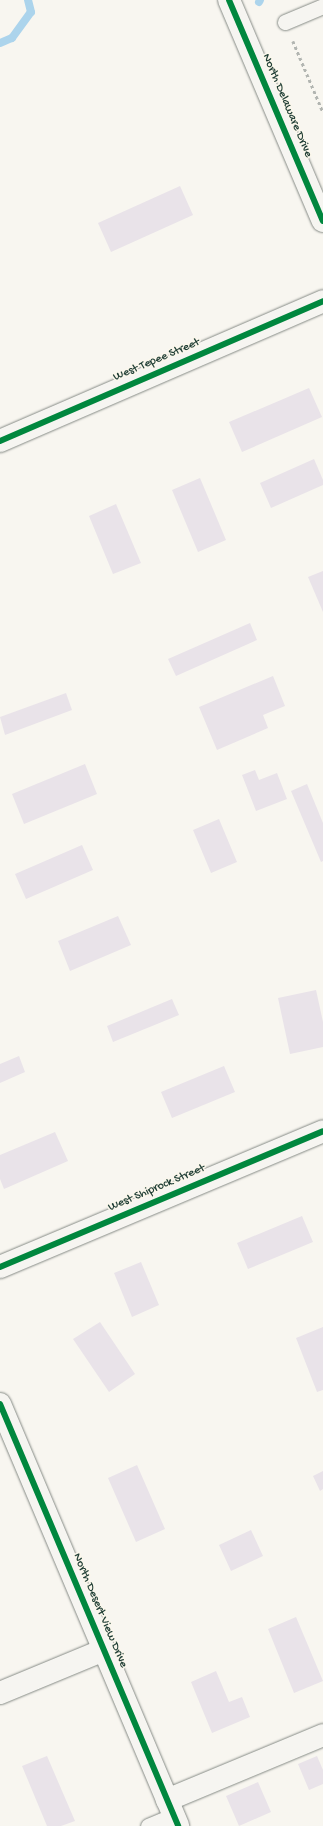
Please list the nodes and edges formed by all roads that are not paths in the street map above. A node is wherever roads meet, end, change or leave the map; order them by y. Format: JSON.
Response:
{"nodes":[{"id":1,"x":229,"y":0,"type":"edge"},
{"id":2,"x":323,"y":6,"type":"edge"},
{"id":3,"x":285,"y":22,"type":"road end"},
{"id":4,"x":318,"y":192,"type":"edge"},
{"id":5,"x":323,"y":221,"type":"edge"},
{"id":6,"x":323,"y":301,"type":"edge"},
{"id":7,"x":0,"y":441,"type":"edge"},
{"id":8,"x":323,"y":1131,"type":"edge"},
{"id":9,"x":0,"y":1267,"type":"edge"},
{"id":10,"x":0,"y":1404,"type":"edge"},
{"id":11,"x":104,"y":1650,"type":"junction"},
{"id":12,"x":0,"y":1693,"type":"edge"},
{"id":13,"x":323,"y":1735,"type":"edge"},
{"id":14,"x":173,"y":1814,"type":"edge"},
{"id":15,"x":148,"y":1826,"type":"edge"}],
"edges":[{"from":1,"to":4,"type":"street","name":"North Delaware Drive"},
{"from":2,"to":3,"type":"lane"},
{"from":4,"to":5,"type":"street","name":"North Delaware Drive"},
{"from":6,"to":7,"type":"street","name":"West Tepee Street"},
{"from":8,"to":9,"type":"street","name":"West Shiprock Street"},
{"from":10,"to":11,"type":"street","name":"North Desert View Drive"},
{"from":11,"to":12,"type":"street"},
{"from":11,"to":14,"type":"street","name":"North Desert View Drive"},
{"from":13,"to":14,"type":"street"},
{"from":14,"to":15,"type":"lane"}]}
